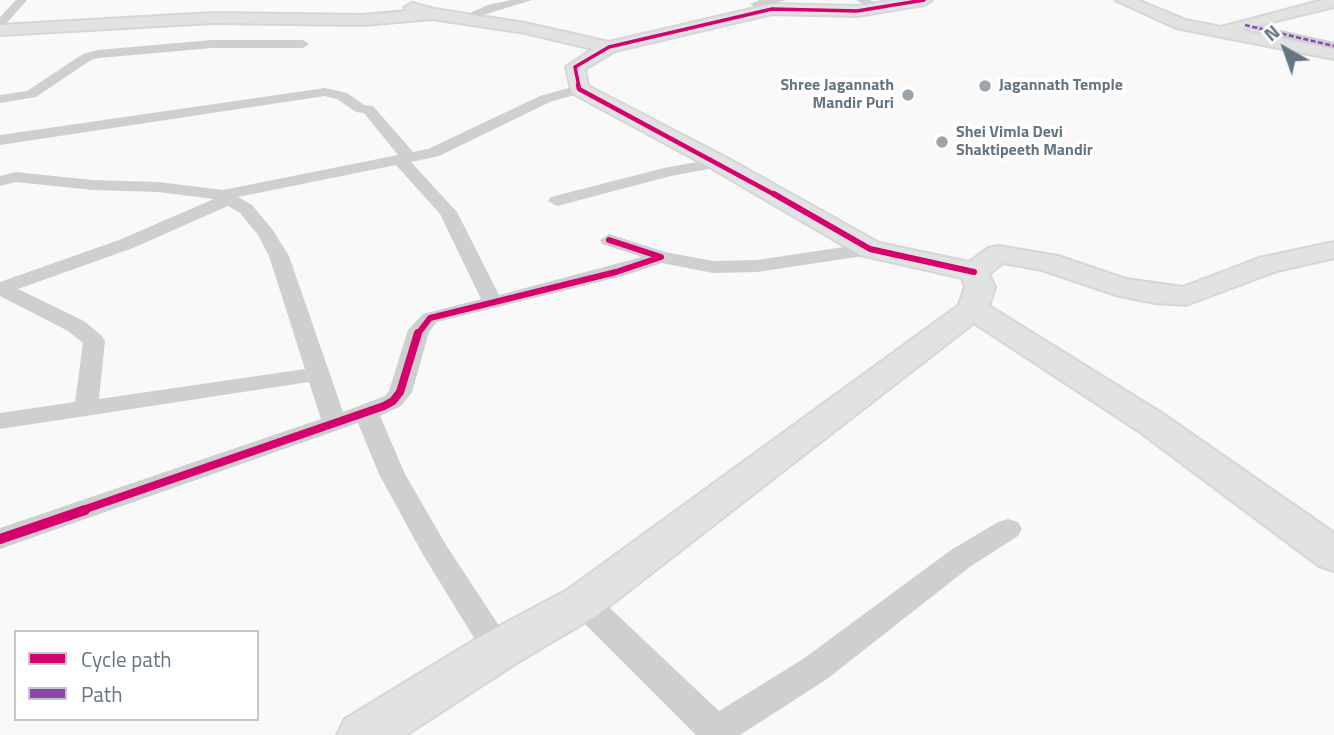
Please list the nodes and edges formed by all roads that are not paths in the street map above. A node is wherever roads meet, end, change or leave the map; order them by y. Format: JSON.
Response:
{"nodes":[{"id":1,"x":22,"y":0,"type":"edge"},
{"id":2,"x":527,"y":0,"type":"edge"},
{"id":3,"x":861,"y":0,"type":"edge"},
{"id":4,"x":924,"y":0,"type":"edge"},
{"id":5,"x":1123,"y":0,"type":"edge"},
{"id":6,"x":384,"y":1,"type":"edge"},
{"id":7,"x":750,"y":2,"type":"edge"},
{"id":8,"x":1334,"y":2,"type":"edge"},
{"id":9,"x":777,"y":4,"type":"edge"},
{"id":10,"x":881,"y":9,"type":"junction"},
{"id":11,"x":432,"y":14,"type":"junction"},
{"id":12,"x":467,"y":18,"type":"junction"},
{"id":13,"x":0,"y":24,"type":"edge"},
{"id":14,"x":1245,"y":25,"type":"junction"},
{"id":15,"x":0,"y":30,"type":"edge"},
{"id":16,"x":1212,"y":31,"type":"junction"},
{"id":17,"x":303,"y":44,"type":"dead end"},
{"id":18,"x":1334,"y":46,"type":"edge"},
{"id":19,"x":609,"y":47,"type":"junction"},
{"id":20,"x":1334,"y":54,"type":"edge"},
{"id":21,"x":579,"y":89,"type":"junction"},
{"id":22,"x":0,"y":99,"type":"edge"},
{"id":23,"x":0,"y":140,"type":"edge"},
{"id":24,"x":405,"y":159,"type":"junction"},
{"id":25,"x":719,"y":163,"type":"junction"},
{"id":26,"x":5,"y":176,"type":"edge"},
{"id":27,"x":226,"y":197,"type":"junction"},
{"id":28,"x":557,"y":201,"type":"dead end"},
{"id":29,"x":609,"y":240,"type":"dead end"},
{"id":30,"x":870,"y":249,"type":"junction"},
{"id":31,"x":1328,"y":254,"type":"edge"},
{"id":32,"x":661,"y":257,"type":"junction"},
{"id":33,"x":974,"y":272,"type":"junction"},
{"id":34,"x":1,"y":288,"type":"edge"},
{"id":35,"x":493,"y":302,"type":"junction"},
{"id":36,"x":973,"y":309,"type":"junction"},
{"id":37,"x":318,"y":374,"type":"junction"},
{"id":38,"x":86,"y":407,"type":"junction"},
{"id":39,"x":366,"y":412,"type":"junction"},
{"id":40,"x":0,"y":421,"type":"edge"},
{"id":41,"x":334,"y":422,"type":"junction"},
{"id":42,"x":1009,"y":529,"type":"dead end"},
{"id":43,"x":0,"y":539,"type":"edge"},
{"id":44,"x":1334,"y":555,"type":"edge"},
{"id":45,"x":583,"y":602,"type":"junction"},
{"id":46,"x":498,"y":650,"type":"junction"},
{"id":47,"x":718,"y":733,"type":"edge"},
{"id":48,"x":363,"y":735,"type":"edge"}],
"edges":[{"from":1,"to":13,"type":"street"},
{"from":2,"to":12,"type":"street"},
{"from":3,"to":10,"type":"street"},
{"from":4,"to":10,"type":"street"},
{"from":5,"to":16,"type":"street"},
{"from":6,"to":11,"type":"street"},
{"from":7,"to":9,"type":"street"},
{"from":8,"to":14,"type":"street"},
{"from":9,"to":10,"type":"street"},
{"from":9,"to":19,"type":"street"},
{"from":11,"to":12,"type":"street"},
{"from":11,"to":15,"type":"street"},
{"from":12,"to":19,"type":"street"},
{"from":14,"to":16,"type":"street"},
{"from":14,"to":18,"type":"street"},
{"from":16,"to":20,"type":"street"},
{"from":17,"to":22,"type":"street"},
{"from":19,"to":21,"type":"street"},
{"from":21,"to":24,"type":"street"},
{"from":21,"to":25,"type":"street"},
{"from":23,"to":24,"type":"street"},
{"from":24,"to":27,"type":"street"},
{"from":24,"to":35,"type":"street"},
{"from":25,"to":28,"type":"street"},
{"from":25,"to":30,"type":"street"},
{"from":26,"to":27,"type":"street"},
{"from":27,"to":34,"type":"street"},
{"from":27,"to":37,"type":"street"},
{"from":29,"to":32,"type":"street"},
{"from":30,"to":32,"type":"street"},
{"from":30,"to":33,"type":"street"},
{"from":31,"to":33,"type":"street"},
{"from":32,"to":35,"type":"street"},
{"from":33,"to":36,"type":"street"},
{"from":34,"to":38,"type":"street"},
{"from":35,"to":39,"type":"street"},
{"from":36,"to":44,"type":"street"},
{"from":36,"to":45,"type":"street"},
{"from":37,"to":38,"type":"street"},
{"from":37,"to":41,"type":"street"},
{"from":38,"to":40,"type":"street"},
{"from":39,"to":41,"type":"street"},
{"from":39,"to":46,"type":"street"},
{"from":41,"to":43,"type":"street"},
{"from":42,"to":47,"type":"street"},
{"from":45,"to":46,"type":"street"},
{"from":45,"to":47,"type":"street"},
{"from":46,"to":48,"type":"street"}]}
